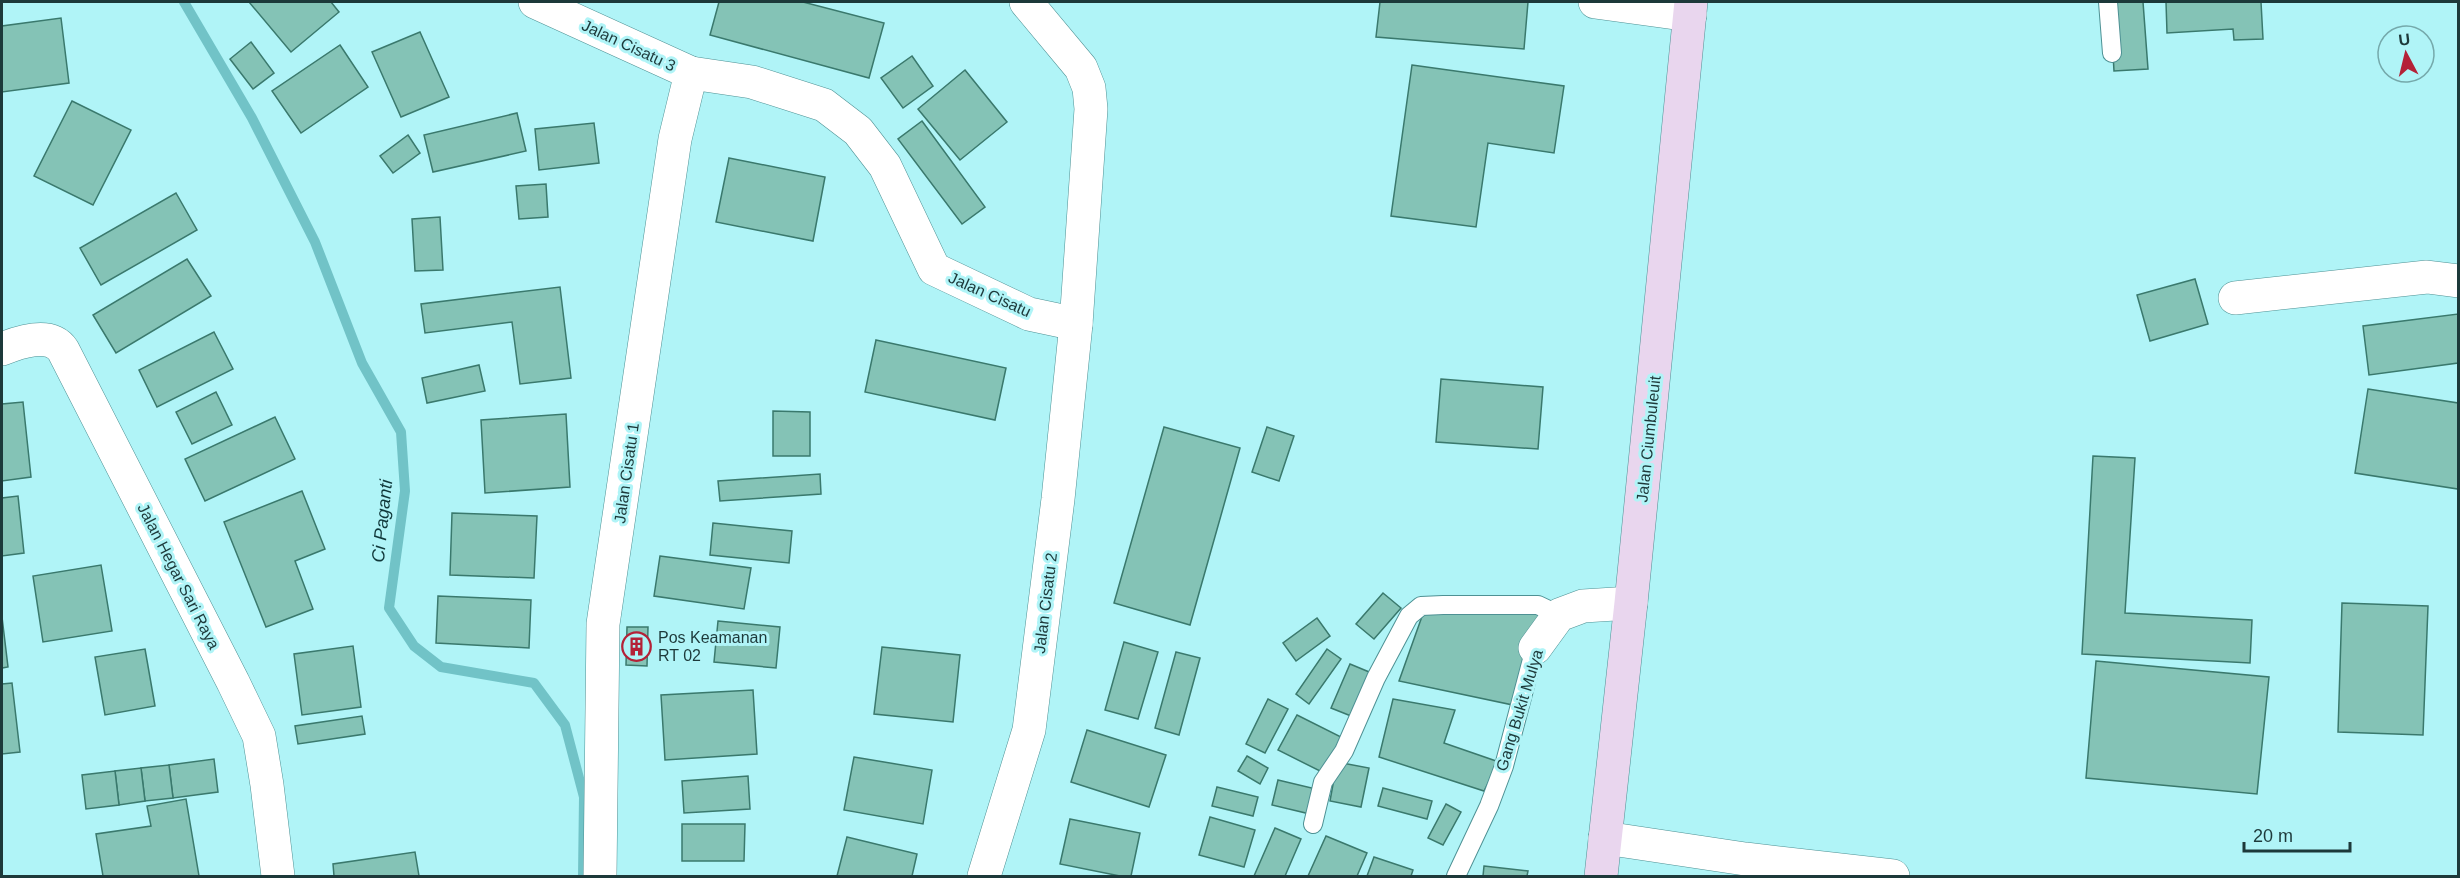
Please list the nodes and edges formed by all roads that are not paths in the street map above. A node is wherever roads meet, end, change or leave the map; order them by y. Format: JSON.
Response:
{"nodes":[{"id":1,"x":535,"y":2,"type":"edge"},
{"id":2,"x":1026,"y":2,"type":"edge"},
{"id":3,"x":1595,"y":2,"type":"edge"},
{"id":4,"x":2108,"y":2,"type":"edge"},
{"id":5,"x":1691,"y":8,"type":"edge"},
{"id":6,"x":2112,"y":53,"type":"dead end"},
{"id":7,"x":691,"y":73,"type":"junction"},
{"id":8,"x":2458,"y":281,"type":"edge"},
{"id":9,"x":2235,"y":298,"type":"dead end"},
{"id":10,"x":1076,"y":324,"type":"junction"},
{"id":11,"x":2,"y":349,"type":"edge"},
{"id":12,"x":1631,"y":603,"type":"junction"},
{"id":13,"x":1559,"y":615,"type":"junction"},
{"id":14,"x":1535,"y":648,"type":"joint"},
{"id":15,"x":1313,"y":824,"type":"dead end"},
{"id":16,"x":1605,"y":838,"type":"junction"},
{"id":17,"x":278,"y":876,"type":"edge"},
{"id":18,"x":600,"y":876,"type":"edge"},
{"id":19,"x":984,"y":876,"type":"edge"},
{"id":20,"x":1456,"y":876,"type":"edge"},
{"id":21,"x":1601,"y":876,"type":"edge"},
{"id":22,"x":1893,"y":876,"type":"edge"}],
"edges":[{"from":1,"to":7,"type":"street","name":"Jalan Cisatu 3"},
{"from":2,"to":10,"type":"street"},
{"from":3,"to":5,"type":"street"},
{"from":4,"to":6,"type":"lane"},
{"from":5,"to":12,"type":"main road","name":"Jalan Ciumbuleuit"},
{"from":7,"to":10,"type":"street","name":"Jalan Cisatu"},
{"from":7,"to":18,"type":"street","name":"Jalan Cisatu 1"},
{"from":8,"to":9,"type":"street"},
{"from":10,"to":19,"type":"street","name":"Jalan Cisatu 2"},
{"from":11,"to":17,"type":"street","name":"Jalan Hegar Sari Raya"},
{"from":12,"to":13,"type":"street"},
{"from":12,"to":16,"type":"main road","name":"Jalan Ciumbuleuit"},
{"from":13,"to":14,"type":"street","name":"Gang Bukit Mulya"},
{"from":13,"to":15,"type":"lane"},
{"from":14,"to":20,"type":"lane","name":"Gang Bukit Mulya"},
{"from":16,"to":21,"type":"main road","name":"Jalan Ciumbuleuit"},
{"from":16,"to":22,"type":"street"}]}
